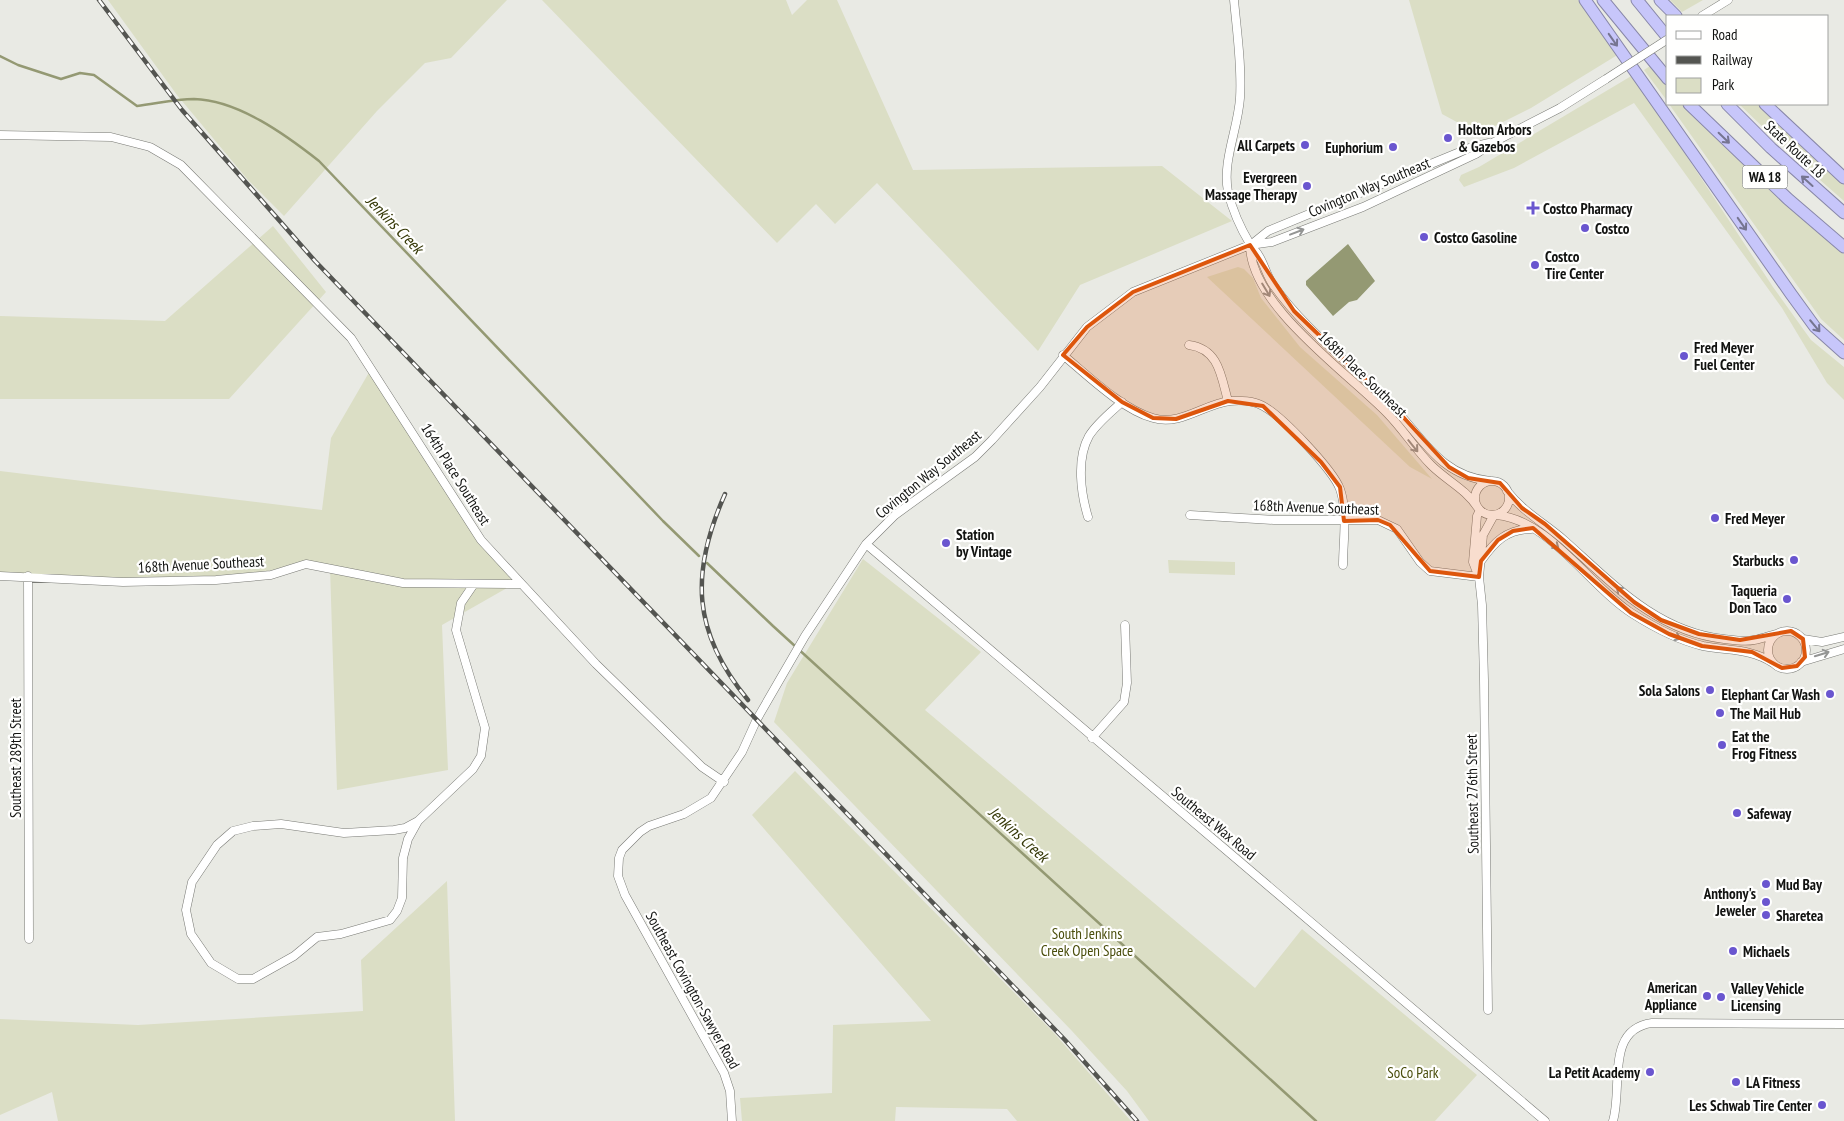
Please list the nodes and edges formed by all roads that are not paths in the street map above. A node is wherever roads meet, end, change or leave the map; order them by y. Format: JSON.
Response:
{"nodes":[{"id":1,"x":1234,"y":0,"type":"edge"},
{"id":2,"x":1585,"y":0,"type":"edge"},
{"id":3,"x":1603,"y":0,"type":"edge"},
{"id":4,"x":1637,"y":0,"type":"edge"},
{"id":5,"x":1660,"y":0,"type":"edge"},
{"id":6,"x":1728,"y":0,"type":"edge"},
{"id":7,"x":1675,"y":15,"type":"edge"},
{"id":8,"x":1704,"y":15,"type":"edge"},
{"id":9,"x":1666,"y":36,"type":"edge"},
{"id":10,"x":1666,"y":39,"type":"edge"},
{"id":11,"x":1666,"y":77,"type":"edge"},
{"id":12,"x":1690,"y":105,"type":"edge"},
{"id":13,"x":1728,"y":105,"type":"edge"},
{"id":14,"x":1767,"y":105,"type":"edge"},
{"id":15,"x":0,"y":135,"type":"edge"},
{"id":16,"x":1494,"y":142,"type":"junction"},
{"id":17,"x":1403,"y":176,"type":"junction"},
{"id":18,"x":1844,"y":178,"type":"edge"},
{"id":19,"x":1363,"y":207,"type":"junction"},
{"id":20,"x":1844,"y":213,"type":"edge"},
{"id":21,"x":1250,"y":245,"type":"junction"},
{"id":22,"x":1844,"y":247,"type":"edge"},
{"id":23,"x":1189,"y":345,"type":"dead end"},
{"id":24,"x":1844,"y":353,"type":"edge"},
{"id":25,"x":1063,"y":355,"type":"junction"},
{"id":26,"x":1228,"y":401,"type":"junction"},
{"id":27,"x":1122,"y":402,"type":"junction"},
{"id":28,"x":1490,"y":481,"type":"junction"},
{"id":29,"x":1508,"y":491,"type":"junction"},
{"id":30,"x":1479,"y":509,"type":"junction"},
{"id":31,"x":1190,"y":515,"type":"dead end"},
{"id":32,"x":1495,"y":515,"type":"junction"},
{"id":33,"x":1088,"y":517,"type":"dead end"},
{"id":34,"x":1344,"y":521,"type":"junction"},
{"id":35,"x":1533,"y":528,"type":"junction"},
{"id":36,"x":866,"y":544,"type":"junction"},
{"id":37,"x":1481,"y":561,"type":"junction"},
{"id":38,"x":1343,"y":565,"type":"dead end"},
{"id":39,"x":0,"y":576,"type":"edge"},
{"id":40,"x":28,"y":576,"type":"junction"},
{"id":41,"x":1479,"y":577,"type":"junction"},
{"id":42,"x":474,"y":584,"type":"junction"},
{"id":43,"x":520,"y":584,"type":"junction"},
{"id":44,"x":1125,"y":625,"type":"dead end"},
{"id":45,"x":1776,"y":634,"type":"junction"},
{"id":46,"x":1844,"y":637,"type":"edge"},
{"id":47,"x":1803,"y":639,"type":"junction"},
{"id":48,"x":1844,"y":649,"type":"edge"},
{"id":49,"x":1773,"y":662,"type":"junction"},
{"id":50,"x":1801,"y":662,"type":"junction"},
{"id":51,"x":1092,"y":738,"type":"junction"},
{"id":52,"x":724,"y":782,"type":"junction"},
{"id":53,"x":418,"y":821,"type":"junction"},
{"id":54,"x":618,"y":876,"type":"joint"},
{"id":55,"x":30,"y":939,"type":"dead end"},
{"id":56,"x":1488,"y":1010,"type":"dead end"},
{"id":57,"x":1844,"y":1024,"type":"edge"},
{"id":58,"x":732,"y":1121,"type":"edge"},
{"id":59,"x":1545,"y":1121,"type":"edge"},
{"id":60,"x":1613,"y":1121,"type":"edge"}],
"edges":[{"from":1,"to":21,"type":"street","name":"168th Place Southeast"},
{"from":2,"to":24,"type":"highway","one_way":true},
{"from":3,"to":11,"type":"highway"},
{"from":4,"to":9,"type":"highway"},
{"from":5,"to":7,"type":"highway"},
{"from":6,"to":8,"type":"street"},
{"from":10,"to":16,"type":"street","name":"Covington Way Southeast","bridge":true},
{"from":12,"to":22,"type":"highway","number":"WA 18","one_way":true},
{"from":20,"to":13,"type":"highway","name":"State Route 18","number":"WA 18","one_way":true},
{"from":14,"to":18,"type":"highway"},
{"from":15,"to":43,"type":"street","name":"164th Place Southeast"},
{"from":16,"to":17,"type":"street","name":"Covington Way Southeast"},
{"from":16,"to":19,"type":"street","name":"Covington Way Southeast"},
{"from":17,"to":19,"type":"street"},
{"from":17,"to":21,"type":"street","name":"Covington Way Southeast"},
{"from":21,"to":19,"type":"street","name":"Covington Way Southeast","one_way":true},
{"from":21,"to":25,"type":"street","name":"Covington Way Southeast"},
{"from":21,"to":28,"type":"street","name":"168th Place Southeast"},
{"from":21,"to":30,"type":"street","name":"168th Place Southeast","one_way":true},
{"from":23,"to":26,"type":"street"},
{"from":25,"to":27,"type":"street"},
{"from":25,"to":36,"type":"street","name":"Covington Way Southeast"},
{"from":26,"to":27,"type":"street"},
{"from":26,"to":34,"type":"street"},
{"from":27,"to":33,"type":"street"},
{"from":28,"to":29,"type":"street"},
{"from":28,"to":30,"type":"street"},
{"from":29,"to":32,"type":"street"},
{"from":45,"to":29,"type":"street","one_way":true},
{"from":30,"to":32,"type":"street"},
{"from":30,"to":41,"type":"street","name":"Southeast 276th Street"},
{"from":31,"to":34,"type":"street","name":"168th Avenue Southeast"},
{"from":32,"to":35,"type":"street"},
{"from":32,"to":37,"type":"street","name":"Southeast 276th Street"},
{"from":34,"to":38,"type":"street"},
{"from":34,"to":41,"type":"street","name":"168th Avenue Southeast"},
{"from":35,"to":37,"type":"street"},
{"from":35,"to":49,"type":"street","one_way":true},
{"from":36,"to":51,"type":"street","name":"Southeast Wax Road"},
{"from":36,"to":52,"type":"street","name":"Covington Way Southeast"},
{"from":37,"to":41,"type":"street","name":"Southeast 276th Street"},
{"from":39,"to":40,"type":"street","name":"168th Avenue Southeast"},
{"from":40,"to":42,"type":"street","name":"168th Avenue Southeast"},
{"from":40,"to":55,"type":"street","name":"Southeast 289th Street"},
{"from":41,"to":56,"type":"street","name":"Southeast 276th Street"},
{"from":42,"to":43,"type":"street","name":"168th Avenue Southeast"},
{"from":42,"to":53,"type":"street"},
{"from":43,"to":52,"type":"street","name":"164th Place Southeast"},
{"from":44,"to":51,"type":"street"},
{"from":45,"to":47,"type":"street"},
{"from":45,"to":49,"type":"street"},
{"from":46,"to":47,"type":"street"},
{"from":47,"to":50,"type":"street"},
{"from":50,"to":48,"type":"street","one_way":true},
{"from":49,"to":50,"type":"street"},
{"from":51,"to":59,"type":"street","name":"Southeast Wax Road"},
{"from":52,"to":54,"type":"street","name":"Covington Way Southeast"},
{"from":53,"to":53,"type":"street"},
{"from":54,"to":58,"type":"street","name":"Southeast Covington-Sawyer Road"},
{"from":57,"to":60,"type":"street"}]}
